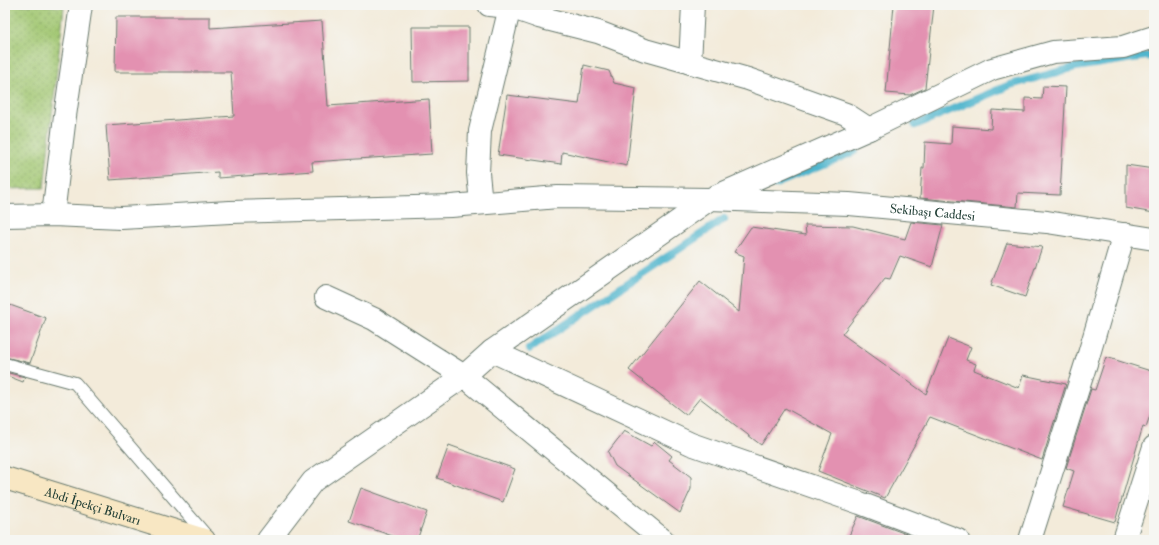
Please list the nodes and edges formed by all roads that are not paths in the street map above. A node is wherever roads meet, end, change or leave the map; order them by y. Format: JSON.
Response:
{"nodes":[{"id":1,"x":81,"y":5,"type":"edge"},
{"id":2,"x":693,"y":5,"type":"edge"},
{"id":3,"x":499,"y":6,"type":"edge"},
{"id":4,"x":1154,"y":37,"type":"edge"},
{"id":5,"x":690,"y":62,"type":"junction"},
{"id":6,"x":869,"y":128,"type":"junction"},
{"id":7,"x":710,"y":199,"type":"junction"},
{"id":8,"x":481,"y":203,"type":"junction"},
{"id":9,"x":53,"y":215,"type":"junction"},
{"id":10,"x":5,"y":216,"type":"edge"},
{"id":11,"x":1124,"y":234,"type":"junction"},
{"id":12,"x":1154,"y":239,"type":"edge"},
{"id":13,"x":326,"y":297,"type":"dead end"},
{"id":14,"x":492,"y":351,"type":"junction"},
{"id":15,"x":5,"y":364,"type":"edge"},
{"id":16,"x":464,"y":376,"type":"junction"},
{"id":17,"x":1154,"y":447,"type":"edge"},
{"id":18,"x":5,"y":478,"type":"edge"},
{"id":19,"x":204,"y":540,"type":"edge"},
{"id":20,"x":210,"y":540,"type":"edge"},
{"id":21,"x":268,"y":540,"type":"edge"},
{"id":22,"x":663,"y":540,"type":"edge"},
{"id":23,"x":958,"y":540,"type":"edge"},
{"id":24,"x":1030,"y":540,"type":"edge"},
{"id":25,"x":1124,"y":540,"type":"edge"}],
"edges":[{"from":1,"to":9,"type":"street"},
{"from":2,"to":5,"type":"street"},
{"from":3,"to":5,"type":"street"},
{"from":3,"to":8,"type":"street"},
{"from":4,"to":6,"type":"street"},
{"from":5,"to":6,"type":"street"},
{"from":6,"to":7,"type":"street"},
{"from":7,"to":8,"type":"street","name":"Sekibaşı Caddesi"},
{"from":7,"to":11,"type":"street","name":"Sekibaşı Caddesi"},
{"from":7,"to":14,"type":"street"},
{"from":8,"to":9,"type":"street","name":"Sekibaşı Caddesi"},
{"from":9,"to":10,"type":"street","name":"Sekibaşı Caddesi"},
{"from":11,"to":12,"type":"street","name":"Sekibaşı Caddesi"},
{"from":11,"to":24,"type":"street"},
{"from":13,"to":16,"type":"street"},
{"from":14,"to":16,"type":"street"},
{"from":14,"to":23,"type":"street"},
{"from":15,"to":20,"type":"lane"},
{"from":16,"to":21,"type":"street"},
{"from":16,"to":22,"type":"street"},
{"from":17,"to":25,"type":"street"},
{"from":18,"to":19,"type":"main road","name":"Abdi İpekçi Bulvarı"}]}
